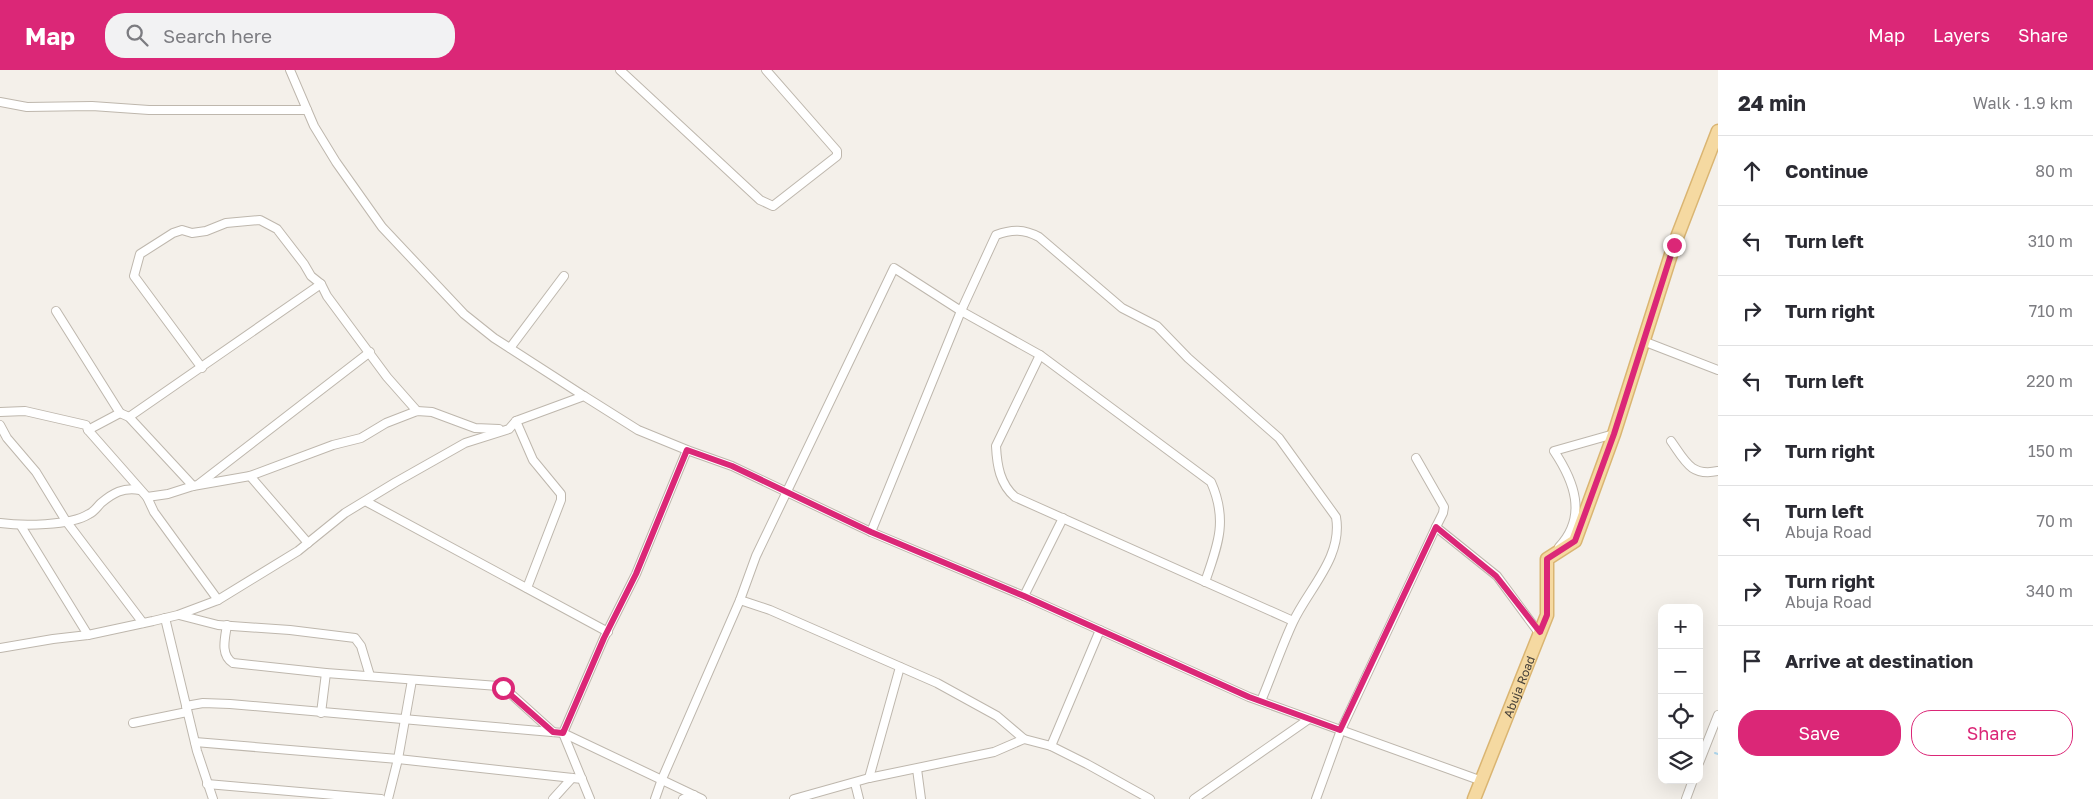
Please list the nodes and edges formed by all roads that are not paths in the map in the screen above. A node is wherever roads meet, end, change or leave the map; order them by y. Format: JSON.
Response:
{"nodes":[{"id":1,"x":290,"y":70,"type":"edge"},
{"id":2,"x":620,"y":70,"type":"edge"},
{"id":3,"x":766,"y":70,"type":"edge"},
{"id":4,"x":0,"y":102,"type":"edge"},
{"id":5,"x":307,"y":110,"type":"junction"},
{"id":6,"x":1718,"y":131,"type":"edge"},
{"id":7,"x":564,"y":276,"type":"dead end"},
{"id":8,"x":321,"y":284,"type":"junction"},
{"id":9,"x":56,"y":311,"type":"dead end"},
{"id":10,"x":961,"y":311,"type":"junction"},
{"id":11,"x":1643,"y":341,"type":"junction"},
{"id":12,"x":510,"y":348,"type":"junction"},
{"id":13,"x":370,"y":352,"type":"junction"},
{"id":14,"x":1040,"y":355,"type":"junction"},
{"id":15,"x":202,"y":368,"type":"junction"},
{"id":16,"x":1718,"y":370,"type":"edge"},
{"id":17,"x":584,"y":396,"type":"junction"},
{"id":18,"x":0,"y":412,"type":"edge"},
{"id":19,"x":416,"y":412,"type":"junction"},
{"id":20,"x":120,"y":413,"type":"junction"},
{"id":21,"x":129,"y":417,"type":"junction"},
{"id":22,"x":516,"y":421,"type":"junction"},
{"id":23,"x":0,"y":425,"type":"edge"},
{"id":24,"x":509,"y":429,"type":"junction"},
{"id":25,"x":88,"y":430,"type":"junction"},
{"id":26,"x":1614,"y":434,"type":"junction"},
{"id":27,"x":1671,"y":441,"type":"dead end"},
{"id":28,"x":687,"y":450,"type":"junction"},
{"id":29,"x":1416,"y":458,"type":"dead end"},
{"id":30,"x":1718,"y":471,"type":"edge"},
{"id":31,"x":250,"y":476,"type":"junction"},
{"id":32,"x":195,"y":486,"type":"junction"},
{"id":33,"x":140,"y":490,"type":"junction"},
{"id":34,"x":786,"y":490,"type":"junction"},
{"id":35,"x":146,"y":498,"type":"junction"},
{"id":36,"x":366,"y":502,"type":"junction"},
{"id":37,"x":1063,"y":518,"type":"junction"},
{"id":38,"x":66,"y":521,"type":"junction"},
{"id":39,"x":0,"y":523,"type":"edge"},
{"id":40,"x":21,"y":526,"type":"junction"},
{"id":41,"x":1436,"y":527,"type":"junction"},
{"id":42,"x":871,"y":532,"type":"junction"},
{"id":43,"x":308,"y":543,"type":"junction"},
{"id":44,"x":1547,"y":559,"type":"junction"},
{"id":45,"x":1205,"y":582,"type":"junction"},
{"id":46,"x":527,"y":588,"type":"junction"},
{"id":47,"x":1024,"y":596,"type":"junction"},
{"id":48,"x":218,"y":600,"type":"junction"},
{"id":49,"x":740,"y":600,"type":"junction"},
{"id":50,"x":178,"y":615,"type":"junction"},
{"id":51,"x":166,"y":618,"type":"junction"},
{"id":52,"x":1293,"y":621,"type":"junction"},
{"id":53,"x":143,"y":623,"type":"junction"},
{"id":54,"x":227,"y":625,"type":"junction"},
{"id":55,"x":1100,"y":630,"type":"junction"},
{"id":56,"x":608,"y":632,"type":"junction"},
{"id":57,"x":1540,"y":632,"type":"junction"},
{"id":58,"x":88,"y":635,"type":"junction"},
{"id":59,"x":0,"y":648,"type":"edge"},
{"id":60,"x":900,"y":667,"type":"junction"},
{"id":61,"x":326,"y":673,"type":"junction"},
{"id":62,"x":370,"y":676,"type":"junction"},
{"id":63,"x":412,"y":680,"type":"junction"},
{"id":64,"x":1261,"y":701,"type":"junction"},
{"id":65,"x":186,"y":709,"type":"junction"},
{"id":66,"x":321,"y":713,"type":"junction"},
{"id":67,"x":1718,"y":715,"type":"edge"},
{"id":68,"x":1309,"y":719,"type":"junction"},
{"id":69,"x":406,"y":720,"type":"junction"},
{"id":70,"x":132,"y":723,"type":"dead end"},
{"id":71,"x":1340,"y":730,"type":"junction"},
{"id":72,"x":553,"y":732,"type":"junction"},
{"id":73,"x":563,"y":733,"type":"junction"},
{"id":74,"x":1714,"y":733,"type":"edge"},
{"id":75,"x":1024,"y":739,"type":"junction"},
{"id":76,"x":195,"y":742,"type":"junction"},
{"id":77,"x":1050,"y":746,"type":"junction"},
{"id":78,"x":1703,"y":754,"type":"edge"},
{"id":79,"x":398,"y":759,"type":"junction"},
{"id":80,"x":917,"y":769,"type":"junction"},
{"id":81,"x":572,"y":778,"type":"junction"},
{"id":82,"x":869,"y":778,"type":"junction"},
{"id":83,"x":582,"y":779,"type":"junction"},
{"id":84,"x":662,"y":779,"type":"junction"},
{"id":85,"x":1482,"y":781,"type":"junction"},
{"id":86,"x":856,"y":782,"type":"junction"},
{"id":87,"x":208,"y":784,"type":"junction"},
{"id":88,"x":1692,"y":784,"type":"edge"},
{"id":89,"x":291,"y":795,"type":"edge"},
{"id":90,"x":694,"y":795,"type":"junction"},
{"id":91,"x":213,"y":799,"type":"edge"},
{"id":92,"x":381,"y":799,"type":"edge"},
{"id":93,"x":388,"y":799,"type":"edge"},
{"id":94,"x":553,"y":799,"type":"edge"},
{"id":95,"x":590,"y":799,"type":"edge"},
{"id":96,"x":655,"y":799,"type":"edge"},
{"id":97,"x":683,"y":799,"type":"edge"},
{"id":98,"x":702,"y":799,"type":"edge"},
{"id":99,"x":794,"y":799,"type":"edge"},
{"id":100,"x":859,"y":799,"type":"edge"},
{"id":101,"x":921,"y":799,"type":"edge"},
{"id":102,"x":1150,"y":799,"type":"edge"},
{"id":103,"x":1194,"y":799,"type":"edge"},
{"id":104,"x":1316,"y":799,"type":"edge"},
{"id":105,"x":1474,"y":799,"type":"edge"},
{"id":106,"x":1686,"y":799,"type":"edge"}],
"edges":[{"from":1,"to":5,"type":"street"},
{"from":2,"to":3,"type":"street"},
{"from":4,"to":5,"type":"street"},
{"from":5,"to":12,"type":"street"},
{"from":6,"to":11,"type":"main road"},
{"from":7,"to":12,"type":"street"},
{"from":8,"to":13,"type":"street"},
{"from":8,"to":15,"type":"street"},
{"from":8,"to":15,"type":"street"},
{"from":9,"to":20,"type":"street"},
{"from":10,"to":14,"type":"street"},
{"from":10,"to":34,"type":"street"},
{"from":10,"to":42,"type":"street"},
{"from":10,"to":52,"type":"street"},
{"from":11,"to":16,"type":"street"},
{"from":11,"to":26,"type":"main road"},
{"from":12,"to":17,"type":"street"},
{"from":13,"to":19,"type":"street"},
{"from":13,"to":32,"type":"street"},
{"from":14,"to":37,"type":"street"},
{"from":14,"to":45,"type":"street"},
{"from":15,"to":21,"type":"street"},
{"from":17,"to":22,"type":"street"},
{"from":17,"to":28,"type":"street"},
{"from":18,"to":25,"type":"street"},
{"from":19,"to":24,"type":"street"},
{"from":19,"to":31,"type":"street"},
{"from":20,"to":21,"type":"street"},
{"from":20,"to":25,"type":"street"},
{"from":21,"to":32,"type":"street"},
{"from":22,"to":24,"type":"street"},
{"from":22,"to":46,"type":"street"},
{"from":23,"to":38,"type":"street"},
{"from":24,"to":36,"type":"street"},
{"from":25,"to":33,"type":"street"},
{"from":26,"to":44,"type":"main road"},
{"from":26,"to":44,"type":"street"},
{"from":27,"to":30,"type":"street"},
{"from":28,"to":34,"type":"street"},
{"from":28,"to":56,"type":"street"},
{"from":29,"to":41,"type":"street"},
{"from":31,"to":32,"type":"street"},
{"from":31,"to":43,"type":"street"},
{"from":32,"to":35,"type":"street"},
{"from":33,"to":35,"type":"street"},
{"from":33,"to":38,"type":"street"},
{"from":34,"to":42,"type":"street"},
{"from":34,"to":49,"type":"street"},
{"from":35,"to":48,"type":"street"},
{"from":36,"to":43,"type":"street"},
{"from":36,"to":46,"type":"street"},
{"from":37,"to":45,"type":"street"},
{"from":37,"to":47,"type":"street"},
{"from":38,"to":40,"type":"street"},
{"from":38,"to":53,"type":"street"},
{"from":39,"to":40,"type":"street"},
{"from":40,"to":58,"type":"street"},
{"from":41,"to":57,"type":"street"},
{"from":41,"to":71,"type":"street"},
{"from":42,"to":47,"type":"street"},
{"from":43,"to":48,"type":"street"},
{"from":44,"to":57,"type":"main road","name":"Abuja Road"},
{"from":45,"to":52,"type":"street"},
{"from":46,"to":56,"type":"street"},
{"from":47,"to":55,"type":"street"},
{"from":48,"to":50,"type":"street"},
{"from":49,"to":60,"type":"street"},
{"from":49,"to":84,"type":"street"},
{"from":50,"to":51,"type":"street"},
{"from":50,"to":54,"type":"street"},
{"from":51,"to":53,"type":"street"},
{"from":51,"to":65,"type":"street"},
{"from":52,"to":64,"type":"street"},
{"from":53,"to":58,"type":"street"},
{"from":54,"to":61,"type":"street"},
{"from":54,"to":62,"type":"street"},
{"from":55,"to":64,"type":"street"},
{"from":55,"to":77,"type":"street"},
{"from":56,"to":73,"type":"street"},
{"from":57,"to":85,"type":"main road","name":"Abuja Road"},
{"from":58,"to":59,"type":"street"},
{"from":60,"to":75,"type":"street"},
{"from":60,"to":82,"type":"street"},
{"from":61,"to":62,"type":"street"},
{"from":61,"to":66,"type":"street"},
{"from":62,"to":63,"type":"street"},
{"from":63,"to":69,"type":"street"},
{"from":63,"to":72,"type":"street"},
{"from":64,"to":68,"type":"street"},
{"from":65,"to":66,"type":"street"},
{"from":65,"to":70,"type":"street"},
{"from":65,"to":76,"type":"street"},
{"from":66,"to":69,"type":"street"},
{"from":67,"to":74,"type":"street"},
{"from":68,"to":71,"type":"street"},
{"from":68,"to":103,"type":"street"},
{"from":69,"to":72,"type":"street"},
{"from":69,"to":79,"type":"street"},
{"from":71,"to":85,"type":"street"},
{"from":71,"to":104,"type":"street"},
{"from":72,"to":73,"type":"street"},
{"from":73,"to":83,"type":"street"},
{"from":73,"to":84,"type":"street"},
{"from":74,"to":78,"type":"street"},
{"from":75,"to":77,"type":"street"},
{"from":75,"to":80,"type":"street"},
{"from":76,"to":79,"type":"street"},
{"from":76,"to":87,"type":"street"},
{"from":77,"to":102,"type":"street"},
{"from":79,"to":81,"type":"street"},
{"from":79,"to":93,"type":"street"},
{"from":80,"to":82,"type":"street"},
{"from":80,"to":101,"type":"street"},
{"from":81,"to":83,"type":"street"},
{"from":81,"to":94,"type":"street"},
{"from":82,"to":86,"type":"street"},
{"from":83,"to":95,"type":"street"},
{"from":84,"to":90,"type":"street"},
{"from":84,"to":96,"type":"street"},
{"from":85,"to":105,"type":"main road","name":"Abuja Road"},
{"from":86,"to":99,"type":"street"},
{"from":86,"to":100,"type":"street"},
{"from":87,"to":89,"type":"street"},
{"from":87,"to":91,"type":"street"},
{"from":88,"to":106,"type":"street"},
{"from":89,"to":92,"type":"street"},
{"from":90,"to":97,"type":"street"},
{"from":90,"to":98,"type":"street"}]}
